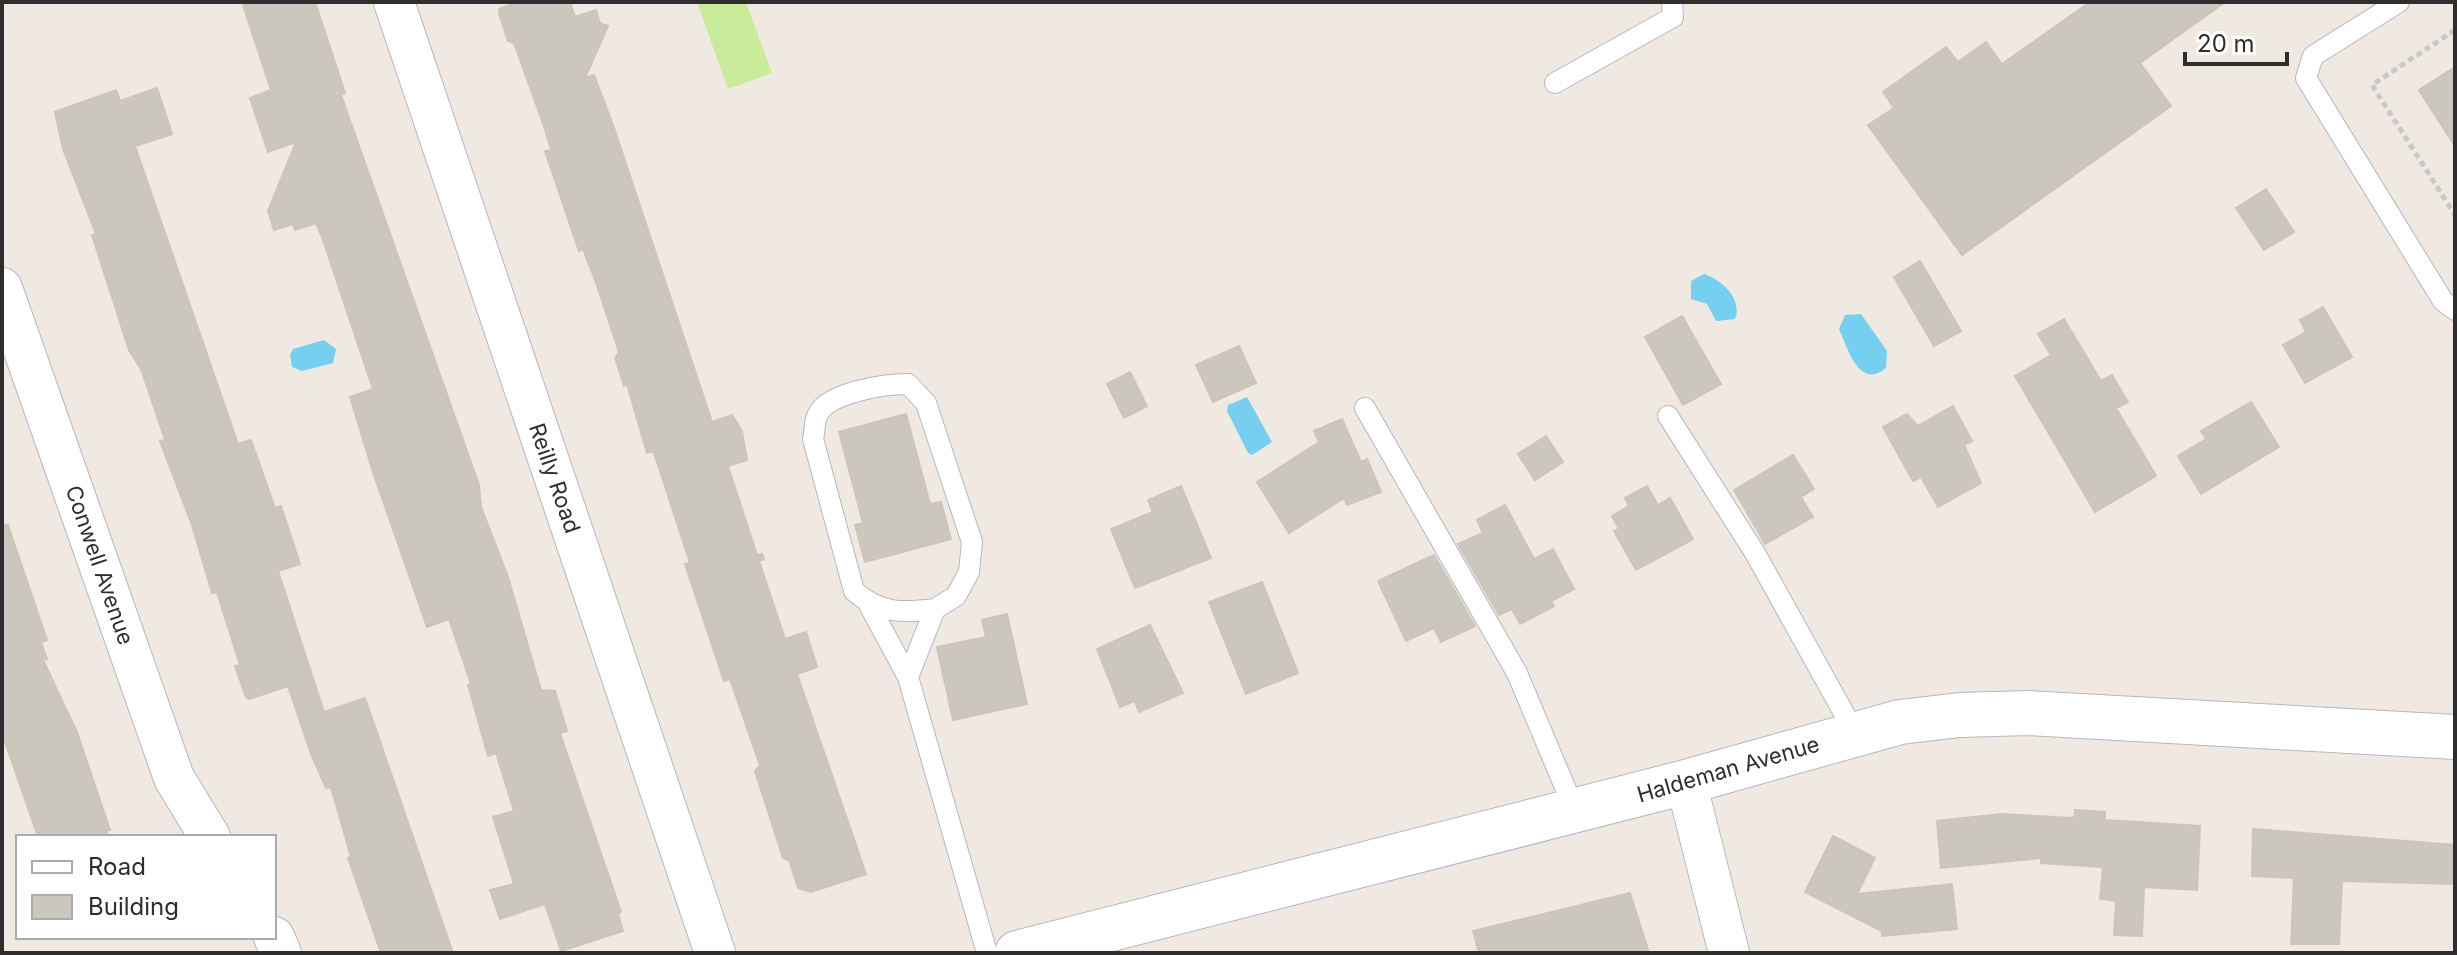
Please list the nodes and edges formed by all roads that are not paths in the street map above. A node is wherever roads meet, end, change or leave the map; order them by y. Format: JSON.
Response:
{"nodes":[{"id":1,"x":394,"y":2,"type":"edge"},
{"id":2,"x":1672,"y":2,"type":"edge"},
{"id":3,"x":2399,"y":2,"type":"edge"},
{"id":4,"x":1555,"y":83,"type":"dead end"},
{"id":5,"x":2,"y":288,"type":"edge"},
{"id":6,"x":2455,"y":310,"type":"edge"},
{"id":7,"x":1365,"y":408,"type":"dead end"},
{"id":8,"x":1668,"y":416,"type":"dead end"},
{"id":9,"x":869,"y":605,"type":"junction"},
{"id":10,"x":935,"y":609,"type":"junction"},
{"id":11,"x":908,"y":677,"type":"junction"},
{"id":12,"x":1855,"y":733,"type":"junction"},
{"id":13,"x":2455,"y":737,"type":"edge"},
{"id":14,"x":1686,"y":782,"type":"junction"},
{"id":15,"x":1575,"y":811,"type":"junction"},
{"id":16,"x":209,"y":835,"type":"edge"},
{"id":17,"x":715,"y":953,"type":"edge"},
{"id":18,"x":987,"y":953,"type":"edge"},
{"id":19,"x":1017,"y":953,"type":"edge"},
{"id":20,"x":1729,"y":953,"type":"edge"}],
"edges":[{"from":1,"to":17,"type":"street","name":"Reilly Road"},
{"from":2,"to":4,"type":"lane"},
{"from":3,"to":6,"type":"lane"},
{"from":5,"to":16,"type":"street","name":"Conwell Avenue"},
{"from":7,"to":15,"type":"lane"},
{"from":8,"to":12,"type":"lane"},
{"from":9,"to":10,"type":"lane"},
{"from":9,"to":10,"type":"lane"},
{"from":9,"to":11,"type":"lane"},
{"from":10,"to":11,"type":"lane"},
{"from":11,"to":18,"type":"lane"},
{"from":12,"to":13,"type":"main road","name":"Haldeman Avenue"},
{"from":12,"to":14,"type":"main road","name":"Haldeman Avenue"},
{"from":14,"to":15,"type":"main road","name":"Haldeman Avenue"},
{"from":14,"to":20,"type":"street"},
{"from":15,"to":19,"type":"main road","name":"Haldeman Avenue"}]}
